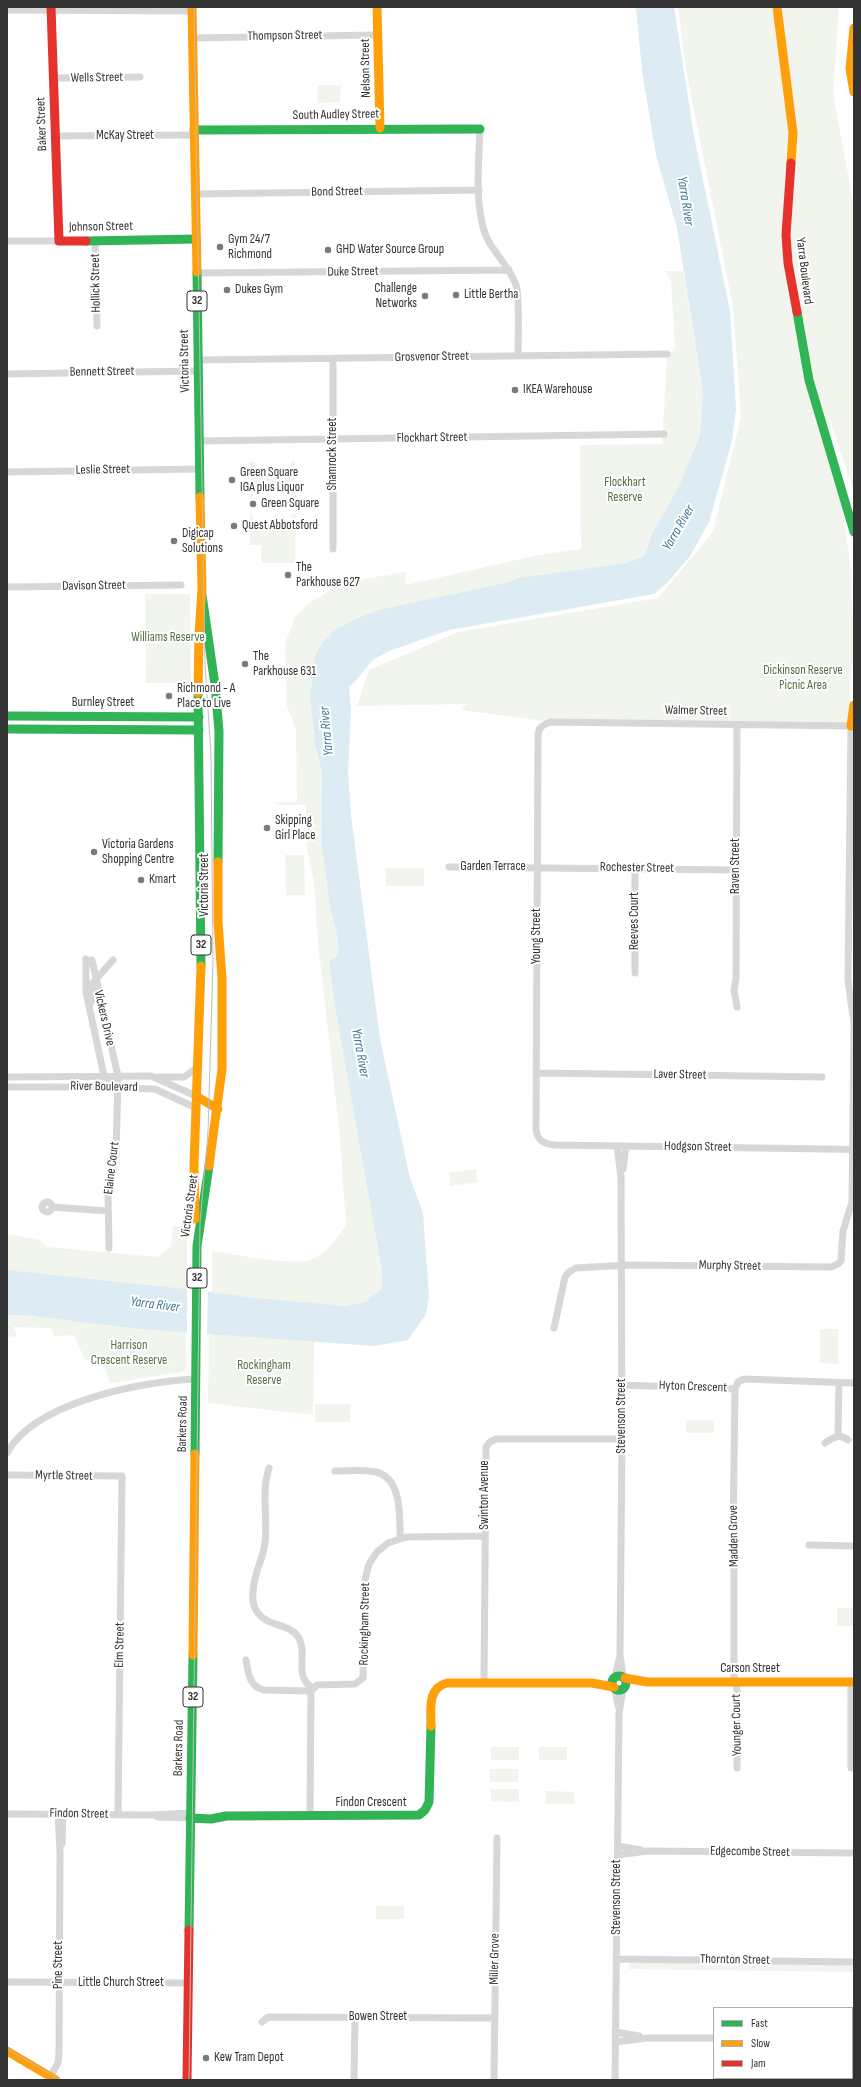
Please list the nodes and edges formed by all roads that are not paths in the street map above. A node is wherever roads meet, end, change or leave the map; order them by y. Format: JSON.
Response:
{"nodes":[{"id":1,"x":377,"y":7,"type":"edge"},
{"id":2,"x":777,"y":7,"type":"edge"},
{"id":3,"x":51,"y":9,"type":"edge"},
{"id":4,"x":192,"y":9,"type":"edge"},
{"id":5,"x":7,"y":10,"type":"edge"},
{"id":6,"x":854,"y":28,"type":"edge"},
{"id":7,"x":378,"y":35,"type":"junction"},
{"id":8,"x":192,"y":38,"type":"junction"},
{"id":9,"x":140,"y":77,"type":"dead end"},
{"id":10,"x":54,"y":78,"type":"junction"},
{"id":11,"x":854,"y":92,"type":"edge"},
{"id":12,"x":380,"y":128,"type":"junction"},
{"id":13,"x":480,"y":129,"type":"joint"},
{"id":14,"x":194,"y":133,"type":"junction"},
{"id":15,"x":56,"y":136,"type":"junction"},
{"id":16,"x":479,"y":190,"type":"junction"},
{"id":17,"x":195,"y":194,"type":"junction"},
{"id":18,"x":196,"y":239,"type":"junction"},
{"id":19,"x":95,"y":240,"type":"junction"},
{"id":20,"x":7,"y":241,"type":"edge"},
{"id":21,"x":59,"y":241,"type":"junction"},
{"id":22,"x":509,"y":270,"type":"junction"},
{"id":23,"x":196,"y":273,"type":"junction"},
{"id":24,"x":97,"y":326,"type":"dead end"},
{"id":25,"x":667,"y":354,"type":"dead end"},
{"id":26,"x":518,"y":356,"type":"junction"},
{"id":27,"x":333,"y":358,"type":"junction"},
{"id":28,"x":198,"y":360,"type":"junction"},
{"id":29,"x":198,"y":371,"type":"junction"},
{"id":30,"x":7,"y":374,"type":"edge"},
{"id":31,"x":664,"y":434,"type":"dead end"},
{"id":32,"x":333,"y":439,"type":"junction"},
{"id":33,"x":199,"y":441,"type":"junction"},
{"id":34,"x":200,"y":469,"type":"junction"},
{"id":35,"x":7,"y":472,"type":"edge"},
{"id":36,"x":854,"y":532,"type":"edge"},
{"id":37,"x":333,"y":549,"type":"dead end"},
{"id":38,"x":181,"y":585,"type":"dead end"},
{"id":39,"x":7,"y":587,"type":"edge"},
{"id":40,"x":202,"y":595,"type":"junction"},
{"id":41,"x":854,"y":705,"type":"edge"},
{"id":42,"x":7,"y":716,"type":"edge"},
{"id":43,"x":82,"y":716,"type":"junction"},
{"id":44,"x":199,"y":717,"type":"junction"},
{"id":45,"x":737,"y":725,"type":"junction"},
{"id":46,"x":853,"y":726,"type":"edge"},
{"id":47,"x":211,"y":727,"type":"junction"},
{"id":48,"x":540,"y":728,"type":"joint"},
{"id":49,"x":7,"y":729,"type":"edge"},
{"id":50,"x":80,"y":730,"type":"junction"},
{"id":51,"x":449,"y":867,"type":"dead end"},
{"id":52,"x":537,"y":867,"type":"junction"},
{"id":53,"x":635,"y":868,"type":"junction"},
{"id":54,"x":736,"y":870,"type":"junction"},
{"id":55,"x":112,"y":960,"type":"dead end"},
{"id":56,"x":635,"y":973,"type":"dead end"},
{"id":57,"x":95,"y":980,"type":"junction"},
{"id":58,"x":89,"y":1006,"type":"junction"},
{"id":59,"x":737,"y":1007,"type":"dead end"},
{"id":60,"x":104,"y":1018,"type":"junction"},
{"id":61,"x":93,"y":1021,"type":"junction"},
{"id":62,"x":198,"y":1068,"type":"junction"},
{"id":63,"x":537,"y":1073,"type":"junction"},
{"id":64,"x":86,"y":1076,"type":"junction"},
{"id":65,"x":104,"y":1076,"type":"junction"},
{"id":66,"x":118,"y":1076,"type":"junction"},
{"id":67,"x":151,"y":1076,"type":"junction"},
{"id":68,"x":822,"y":1076,"type":"dead end"},
{"id":69,"x":7,"y":1077,"type":"edge"},
{"id":70,"x":64,"y":1077,"type":"junction"},
{"id":71,"x":63,"y":1087,"type":"junction"},
{"id":72,"x":87,"y":1087,"type":"junction"},
{"id":73,"x":117,"y":1087,"type":"junction"},
{"id":74,"x":7,"y":1088,"type":"edge"},
{"id":75,"x":196,"y":1096,"type":"junction"},
{"id":76,"x":196,"y":1108,"type":"junction"},
{"id":77,"x":217,"y":1114,"type":"junction"},
{"id":78,"x":542,"y":1142,"type":"joint"},
{"id":79,"x":617,"y":1146,"type":"junction"},
{"id":80,"x":626,"y":1146,"type":"junction"},
{"id":81,"x":854,"y":1150,"type":"edge"},
{"id":82,"x":621,"y":1177,"type":"junction"},
{"id":83,"x":52,"y":1207,"type":"dead end"},
{"id":84,"x":108,"y":1211,"type":"junction"},
{"id":85,"x":198,"y":1246,"type":"junction"},
{"id":86,"x":109,"y":1248,"type":"dead end"},
{"id":87,"x":621,"y":1266,"type":"junction"},
{"id":88,"x":554,"y":1328,"type":"dead end"},
{"id":89,"x":196,"y":1368,"type":"joint"},
{"id":90,"x":196,"y":1379,"type":"junction"},
{"id":91,"x":839,"y":1383,"type":"junction"},
{"id":92,"x":854,"y":1383,"type":"edge"},
{"id":93,"x":622,"y":1385,"type":"junction"},
{"id":94,"x":735,"y":1388,"type":"junction"},
{"id":95,"x":838,"y":1436,"type":"junction"},
{"id":96,"x":622,"y":1439,"type":"junction"},
{"id":97,"x":848,"y":1440,"type":"dead end"},
{"id":98,"x":824,"y":1443,"type":"dead end"},
{"id":99,"x":7,"y":1453,"type":"edge"},
{"id":100,"x":269,"y":1468,"type":"dead end"},
{"id":101,"x":335,"y":1471,"type":"dead end"},
{"id":102,"x":7,"y":1475,"type":"edge"},
{"id":103,"x":122,"y":1476,"type":"joint"},
{"id":104,"x":485,"y":1536,"type":"junction"},
{"id":105,"x":400,"y":1538,"type":"junction"},
{"id":106,"x":809,"y":1545,"type":"dead end"},
{"id":107,"x":854,"y":1546,"type":"edge"},
{"id":108,"x":246,"y":1660,"type":"dead end"},
{"id":109,"x":619,"y":1677,"type":"junction"},
{"id":110,"x":646,"y":1682,"type":"junction"},
{"id":111,"x":735,"y":1682,"type":"junction"},
{"id":112,"x":853,"y":1682,"type":"edge"},
{"id":113,"x":447,"y":1683,"type":"joint"},
{"id":114,"x":484,"y":1683,"type":"junction"},
{"id":115,"x":592,"y":1683,"type":"junction"},
{"id":116,"x":619,"y":1688,"type":"junction"},
{"id":117,"x":312,"y":1689,"type":"junction"},
{"id":118,"x":738,"y":1768,"type":"dead end"},
{"id":119,"x":851,"y":1768,"type":"dead end"},
{"id":120,"x":7,"y":1814,"type":"edge"},
{"id":121,"x":61,"y":1814,"type":"junction"},
{"id":122,"x":118,"y":1815,"type":"junction"},
{"id":123,"x":190,"y":1816,"type":"junction"},
{"id":124,"x":310,"y":1816,"type":"junction"},
{"id":125,"x":497,"y":1838,"type":"dead end"},
{"id":126,"x":618,"y":1846,"type":"junction"},
{"id":127,"x":647,"y":1851,"type":"junction"},
{"id":128,"x":854,"y":1853,"type":"edge"},
{"id":129,"x":618,"y":1855,"type":"junction"},
{"id":130,"x":617,"y":1959,"type":"junction"},
{"id":131,"x":854,"y":1962,"type":"edge"},
{"id":132,"x":7,"y":1982,"type":"edge"},
{"id":133,"x":59,"y":1982,"type":"junction"},
{"id":134,"x":188,"y":1983,"type":"junction"},
{"id":135,"x":355,"y":2017,"type":"junction"},
{"id":136,"x":495,"y":2018,"type":"junction"},
{"id":137,"x":262,"y":2022,"type":"dead end"},
{"id":138,"x":616,"y":2032,"type":"junction"},
{"id":139,"x":647,"y":2038,"type":"junction"},
{"id":140,"x":713,"y":2038,"type":"edge"},
{"id":141,"x":615,"y":2042,"type":"junction"},
{"id":142,"x":7,"y":2051,"type":"edge"},
{"id":143,"x":53,"y":2078,"type":"edge"},
{"id":144,"x":186,"y":2080,"type":"edge"},
{"id":145,"x":354,"y":2080,"type":"edge"},
{"id":146,"x":494,"y":2080,"type":"edge"},
{"id":147,"x":615,"y":2080,"type":"edge"}],
"edges":[{"from":1,"to":7,"type":"main road","name":"Nelson Street"},
{"from":2,"to":36,"type":"main road","name":"Yarra Boulevard"},
{"from":3,"to":4,"type":"street"},
{"from":3,"to":5,"type":"street"},
{"from":3,"to":10,"type":"main road","name":"Baker Street"},
{"from":4,"to":8,"type":"main road","name":"Victoria Street","number":"32"},
{"from":6,"to":11,"type":"main road"},
{"from":7,"to":8,"type":"street","name":"Thompson Street"},
{"from":7,"to":12,"type":"main road","name":"Nelson Street"},
{"from":8,"to":14,"type":"main road","name":"Victoria Street","number":"32"},
{"from":9,"to":10,"type":"street","name":"Wells Street"},
{"from":10,"to":15,"type":"main road","name":"Baker Street"},
{"from":12,"to":13,"type":"main road","name":"South Audley Street"},
{"from":12,"to":14,"type":"main road","name":"South Audley Street"},
{"from":13,"to":16,"type":"street"},
{"from":14,"to":15,"type":"street","name":"McKay Street"},
{"from":14,"to":17,"type":"main road","name":"Victoria Street","number":"32"},
{"from":15,"to":21,"type":"main road","name":"Baker Street"},
{"from":16,"to":17,"type":"street","name":"Bond Street"},
{"from":16,"to":22,"type":"street"},
{"from":17,"to":18,"type":"main road","name":"Victoria Street","number":"32"},
{"from":18,"to":19,"type":"main road","name":"Johnson Street"},
{"from":18,"to":23,"type":"main road","name":"Victoria Street","number":"32"},
{"from":19,"to":21,"type":"main road","name":"Johnson Street"},
{"from":19,"to":24,"type":"street","name":"Hollick Street"},
{"from":20,"to":21,"type":"street","name":"Johnson Street"},
{"from":22,"to":23,"type":"street","name":"Duke Street"},
{"from":22,"to":26,"type":"street"},
{"from":23,"to":28,"type":"main road","name":"Victoria Street","number":"32"},
{"from":25,"to":26,"type":"street","name":"Grosvenor Street"},
{"from":26,"to":27,"type":"street","name":"Grosvenor Street"},
{"from":27,"to":28,"type":"street","name":"Grosvenor Street"},
{"from":27,"to":32,"type":"street","name":"Shamrock Street"},
{"from":28,"to":29,"type":"main road","name":"Victoria Street","number":"32"},
{"from":29,"to":30,"type":"street","name":"Bennett Street"},
{"from":29,"to":33,"type":"main road","name":"Victoria Street","number":"32"},
{"from":31,"to":32,"type":"street","name":"Flockhart Street"},
{"from":32,"to":33,"type":"street","name":"Flockhart Street"},
{"from":32,"to":37,"type":"street","name":"Shamrock Street"},
{"from":33,"to":34,"type":"main road","name":"Victoria Street","number":"32"},
{"from":34,"to":35,"type":"street","name":"Leslie Street"},
{"from":34,"to":40,"type":"main road","name":"Victoria Street","number":"32"},
{"from":38,"to":39,"type":"street","name":"Davison Street"},
{"from":40,"to":44,"type":"main road","name":"Victoria Street","number":"32"},
{"from":40,"to":47,"type":"main road","name":"Victoria Street","number":"32"},
{"from":41,"to":46,"type":"main road"},
{"from":42,"to":43,"type":"main road","name":"Burnley Street"},
{"from":43,"to":44,"type":"main road","name":"Burnley Street"},
{"from":43,"to":50,"type":"main road"},
{"from":44,"to":47,"type":"main road","name":"Burnley Street"},
{"from":44,"to":47,"type":"main road","name":"Victoria Street","number":"32"},
{"from":45,"to":46,"type":"street","name":"Walmer Street"},
{"from":45,"to":48,"type":"street","name":"Walmer Street"},
{"from":45,"to":54,"type":"street","name":"Raven Street"},
{"from":46,"to":81,"type":"street"},
{"from":47,"to":50,"type":"main road","name":"Burnley Street"},
{"from":47,"to":62,"type":"main road","name":"Victoria Street","number":"32"},
{"from":47,"to":77,"type":"main road","name":"Victoria Street","number":"32"},
{"from":48,"to":52,"type":"street","name":"Young Street"},
{"from":49,"to":50,"type":"main road","name":"Burnley Street"},
{"from":51,"to":52,"type":"street","name":"Garden Terrace"},
{"from":52,"to":53,"type":"street","name":"Rochester Street"},
{"from":52,"to":63,"type":"street","name":"Young Street"},
{"from":53,"to":54,"type":"street","name":"Rochester Street"},
{"from":53,"to":56,"type":"street","name":"Reeves Court"},
{"from":54,"to":59,"type":"street","name":"Raven Street"},
{"from":55,"to":57,"type":"street"},
{"from":57,"to":58,"type":"street"},
{"from":57,"to":58,"type":"street","name":"Vickers Drive"},
{"from":57,"to":60,"type":"street","name":"Vickers Drive"},
{"from":58,"to":61,"type":"street","name":"Vickers Drive"},
{"from":60,"to":61,"type":"street"},
{"from":60,"to":66,"type":"street","name":"Vickers Drive"},
{"from":61,"to":65,"type":"street","name":"Vickers Drive"},
{"from":62,"to":67,"type":"street","name":"River Boulevard"},
{"from":62,"to":75,"type":"main road","name":"Victoria Street","number":"32"},
{"from":63,"to":68,"type":"street","name":"Laver Street"},
{"from":63,"to":78,"type":"street","name":"Young Street"},
{"from":64,"to":65,"type":"street","name":"River Boulevard"},
{"from":64,"to":70,"type":"street","name":"River Boulevard"},
{"from":64,"to":72,"type":"street"},
{"from":65,"to":66,"type":"street","name":"River Boulevard"},
{"from":65,"to":73,"type":"street"},
{"from":66,"to":67,"type":"street","name":"River Boulevard"},
{"from":66,"to":73,"type":"street","name":"Vickers Drive"},
{"from":67,"to":75,"type":"street","name":"River Boulevard"},
{"from":69,"to":70,"type":"street","name":"River Boulevard"},
{"from":70,"to":71,"type":"street"},
{"from":71,"to":72,"type":"street","name":"River Boulevard"},
{"from":71,"to":74,"type":"street","name":"River Boulevard"},
{"from":72,"to":73,"type":"street","name":"River Boulevard"},
{"from":73,"to":76,"type":"street","name":"River Boulevard"},
{"from":73,"to":84,"type":"street","name":"Elaine Court"},
{"from":75,"to":76,"type":"main road","name":"Victoria Street","number":"32"},
{"from":75,"to":77,"type":"main road"},
{"from":76,"to":77,"type":"main road"},
{"from":76,"to":85,"type":"main road","name":"Victoria Street","number":"32"},
{"from":77,"to":85,"type":"main road","name":"Victoria Street","number":"32"},
{"from":78,"to":79,"type":"street","name":"Hodgson Street"},
{"from":79,"to":80,"type":"street","name":"Hodgson Street"},
{"from":79,"to":82,"type":"street","name":"Stevenson Street"},
{"from":80,"to":81,"type":"street","name":"Hodgson Street"},
{"from":80,"to":82,"type":"street","name":"Stevenson Street"},
{"from":81,"to":87,"type":"street","name":"Murphy Street"},
{"from":82,"to":87,"type":"street","name":"Stevenson Street"},
{"from":83,"to":84,"type":"street"},
{"from":84,"to":86,"type":"street","name":"Elaine Court"},
{"from":85,"to":89,"type":"main road","name":"Victoria Street","number":"32"},
{"from":87,"to":88,"type":"street","name":"Murphy Street"},
{"from":87,"to":93,"type":"street","name":"Stevenson Street"},
{"from":89,"to":90,"type":"main road","name":"Barkers Road","number":"32"},
{"from":90,"to":99,"type":"street"},
{"from":90,"to":123,"type":"main road","name":"Barkers Road","number":"32"},
{"from":91,"to":92,"type":"street","name":"Hyton Crescent"},
{"from":91,"to":94,"type":"street","name":"Hyton Crescent"},
{"from":91,"to":95,"type":"street"},
{"from":93,"to":94,"type":"street","name":"Hyton Crescent"},
{"from":93,"to":96,"type":"street","name":"Stevenson Street"},
{"from":94,"to":111,"type":"street","name":"Madden Grove"},
{"from":95,"to":97,"type":"street"},
{"from":95,"to":98,"type":"street"},
{"from":96,"to":104,"type":"street","name":"Swinton Avenue"},
{"from":96,"to":109,"type":"street","name":"Stevenson Street"},
{"from":100,"to":117,"type":"street"},
{"from":101,"to":105,"type":"street"},
{"from":102,"to":103,"type":"street","name":"Myrtle Street"},
{"from":103,"to":122,"type":"street","name":"Elm Street"},
{"from":104,"to":105,"type":"street","name":"Rockingham Street"},
{"from":104,"to":114,"type":"street","name":"Swinton Avenue"},
{"from":105,"to":117,"type":"street","name":"Rockingham Street"},
{"from":106,"to":107,"type":"street"},
{"from":108,"to":117,"type":"street"},
{"from":109,"to":110,"type":"main road","name":"Carson Street"},
{"from":109,"to":115,"type":"main road","name":"Carson Street"},
{"from":109,"to":116,"type":"main road"},
{"from":109,"to":116,"type":"main road"},
{"from":110,"to":111,"type":"main road","name":"Carson Street"},
{"from":110,"to":116,"type":"main road","name":"Carson Street"},
{"from":111,"to":112,"type":"main road","name":"Carson Street"},
{"from":111,"to":118,"type":"street","name":"Younger Court"},
{"from":112,"to":119,"type":"street"},
{"from":113,"to":114,"type":"main road","name":"Carson Street"},
{"from":113,"to":124,"type":"main road","name":"Findon Crescent"},
{"from":114,"to":115,"type":"main road","name":"Carson Street"},
{"from":115,"to":116,"type":"main road","name":"Carson Street"},
{"from":116,"to":126,"type":"street","name":"Stevenson Street"},
{"from":117,"to":124,"type":"street"},
{"from":120,"to":121,"type":"street","name":"Findon Street"},
{"from":121,"to":122,"type":"street","name":"Findon Street"},
{"from":121,"to":133,"type":"street","name":"Pine Street"},
{"from":122,"to":123,"type":"street","name":"Findon Street"},
{"from":123,"to":124,"type":"main road","name":"Findon Crescent"},
{"from":123,"to":134,"type":"main road","name":"Barkers Road","number":"32"},
{"from":125,"to":136,"type":"street","name":"Miller Grove"},
{"from":126,"to":127,"type":"street","name":"Edgecombe Street"},
{"from":126,"to":129,"type":"street","name":"Stevenson Street"},
{"from":127,"to":128,"type":"street","name":"Edgecombe Street"},
{"from":127,"to":129,"type":"street","name":"Edgecombe Street"},
{"from":129,"to":130,"type":"street","name":"Stevenson Street"},
{"from":130,"to":131,"type":"street","name":"Thornton Street"},
{"from":130,"to":138,"type":"street","name":"Stevenson Street"},
{"from":132,"to":133,"type":"street","name":"Little Church Street"},
{"from":133,"to":134,"type":"street","name":"Little Church Street"},
{"from":133,"to":143,"type":"street","name":"Pine Street"},
{"from":134,"to":144,"type":"main road","name":"Barkers Road","number":"32"},
{"from":135,"to":136,"type":"street","name":"Bowen Street"},
{"from":135,"to":137,"type":"street","name":"Bowen Street"},
{"from":135,"to":145,"type":"street"},
{"from":136,"to":146,"type":"street","name":"Miller Grove"},
{"from":138,"to":139,"type":"street"},
{"from":138,"to":141,"type":"street","name":"Stevenson Street"},
{"from":139,"to":140,"type":"street"},
{"from":139,"to":141,"type":"street"},
{"from":141,"to":147,"type":"street","name":"Stevenson Street"},
{"from":142,"to":143,"type":"main road"}]}
